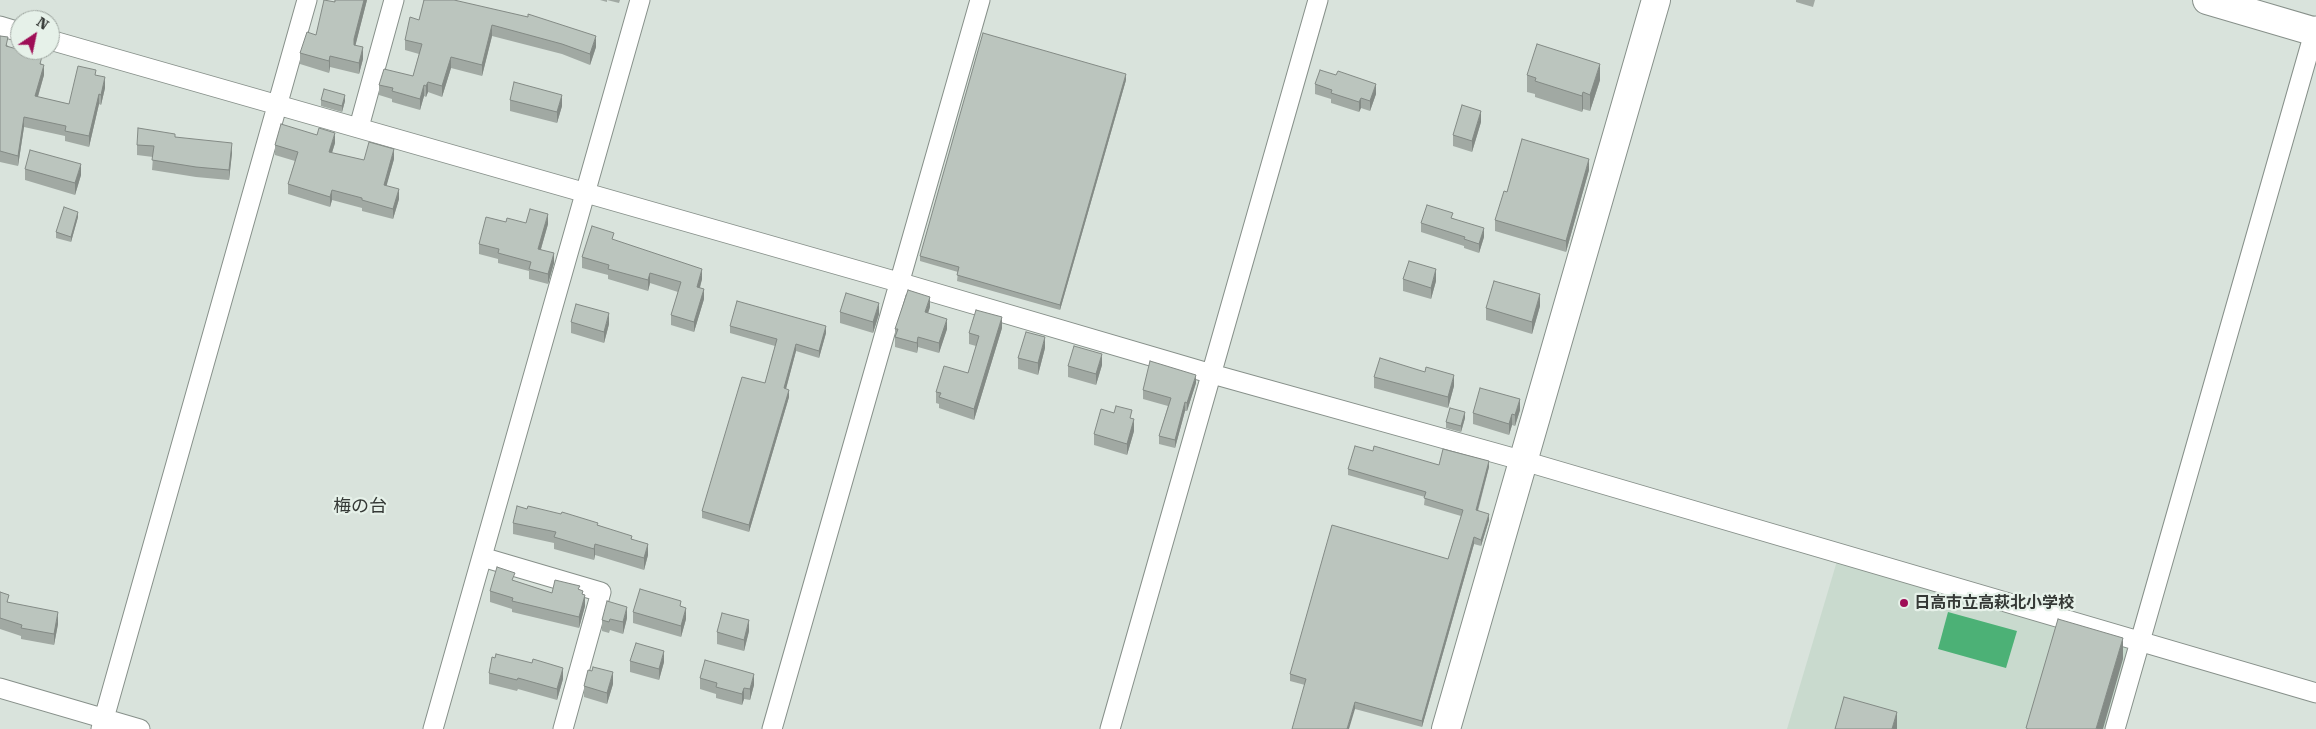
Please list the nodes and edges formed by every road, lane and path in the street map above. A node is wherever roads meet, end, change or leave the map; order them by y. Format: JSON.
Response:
{"nodes":[{"id":1,"x":307,"y":0,"type":"edge"},
{"id":2,"x":394,"y":0,"type":"edge"},
{"id":3,"x":640,"y":0,"type":"edge"},
{"id":4,"x":980,"y":0,"type":"edge"},
{"id":5,"x":1318,"y":0,"type":"edge"},
{"id":6,"x":1656,"y":0,"type":"edge"},
{"id":7,"x":2207,"y":0,"type":"edge"},
{"id":8,"x":2315,"y":30,"type":"edge"},
{"id":9,"x":60,"y":43,"type":"edge"},
{"id":10,"x":276,"y":104,"type":"junction"},
{"id":11,"x":359,"y":127,"type":"junction"},
{"id":12,"x":586,"y":194,"type":"junction"},
{"id":13,"x":898,"y":282,"type":"junction"},
{"id":14,"x":1212,"y":374,"type":"junction"},
{"id":15,"x":1524,"y":461,"type":"junction"},
{"id":16,"x":482,"y":557,"type":"junction"},
{"id":17,"x":2140,"y":642,"type":"junction"},
{"id":18,"x":0,"y":688,"type":"edge"},
{"id":19,"x":2316,"y":693,"type":"edge"},
{"id":20,"x":103,"y":724,"type":"edge"},
{"id":21,"x":140,"y":729,"type":"edge"},
{"id":22,"x":433,"y":729,"type":"edge"},
{"id":23,"x":563,"y":729,"type":"edge"},
{"id":24,"x":772,"y":729,"type":"edge"},
{"id":25,"x":1110,"y":729,"type":"edge"},
{"id":26,"x":1446,"y":729,"type":"edge"},
{"id":27,"x":2115,"y":729,"type":"edge"}],
"edges":[{"from":1,"to":10,"type":"street"},
{"from":2,"to":11,"type":"street"},
{"from":3,"to":12,"type":"street"},
{"from":4,"to":13,"type":"street"},
{"from":5,"to":14,"type":"street"},
{"from":6,"to":15,"type":"street"},
{"from":7,"to":8,"type":"street"},
{"from":8,"to":17,"type":"street"},
{"from":9,"to":10,"type":"street"},
{"from":10,"to":11,"type":"street"},
{"from":10,"to":20,"type":"street"},
{"from":11,"to":12,"type":"street"},
{"from":12,"to":13,"type":"street"},
{"from":12,"to":16,"type":"street"},
{"from":13,"to":14,"type":"street"},
{"from":13,"to":24,"type":"street"},
{"from":14,"to":15,"type":"street"},
{"from":14,"to":25,"type":"street"},
{"from":15,"to":17,"type":"street"},
{"from":15,"to":26,"type":"street"},
{"from":16,"to":22,"type":"street"},
{"from":16,"to":23,"type":"street"},
{"from":17,"to":19,"type":"street"},
{"from":17,"to":27,"type":"street"},
{"from":18,"to":20,"type":"street"},
{"from":20,"to":21,"type":"street"}]}
